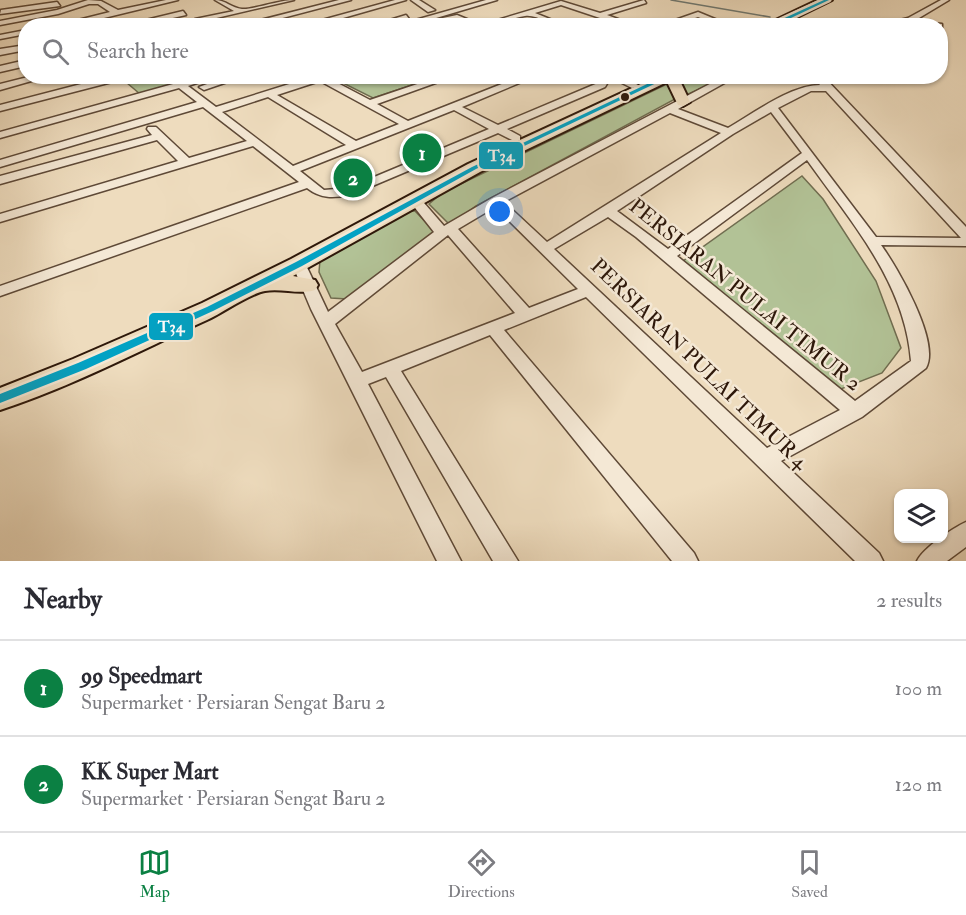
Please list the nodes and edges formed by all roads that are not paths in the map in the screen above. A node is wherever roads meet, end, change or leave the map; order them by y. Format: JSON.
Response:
{"nodes":[{"id":1,"x":4,"y":0,"type":"edge"},
{"id":2,"x":175,"y":0,"type":"edge"},
{"id":3,"x":218,"y":0,"type":"edge"},
{"id":4,"x":291,"y":0,"type":"edge"},
{"id":5,"x":348,"y":0,"type":"edge"},
{"id":6,"x":403,"y":0,"type":"edge"},
{"id":7,"x":414,"y":0,"type":"edge"},
{"id":8,"x":494,"y":0,"type":"edge"},
{"id":9,"x":827,"y":0,"type":"edge"},
{"id":10,"x":840,"y":0,"type":"edge"},
{"id":11,"x":929,"y":0,"type":"edge"},
{"id":12,"x":164,"y":1,"type":"edge"},
{"id":13,"x":943,"y":1,"type":"edge"},
{"id":14,"x":88,"y":2,"type":"junction"},
{"id":15,"x":644,"y":2,"type":"dead end"},
{"id":16,"x":109,"y":8,"type":"junction"},
{"id":17,"x":240,"y":11,"type":"junction"},
{"id":18,"x":526,"y":12,"type":"junction"},
{"id":19,"x":0,"y":13,"type":"edge"},
{"id":20,"x":183,"y":13,"type":"junction"},
{"id":21,"x":452,"y":13,"type":"junction"},
{"id":22,"x":117,"y":14,"type":"junction"},
{"id":23,"x":47,"y":15,"type":"junction"},
{"id":24,"x":601,"y":15,"type":"junction"},
{"id":25,"x":29,"y":18,"type":"edge"},
{"id":26,"x":51,"y":18,"type":"edge"},
{"id":27,"x":72,"y":18,"type":"edge"},
{"id":28,"x":96,"y":18,"type":"edge"},
{"id":29,"x":164,"y":18,"type":"edge"},
{"id":30,"x":192,"y":18,"type":"edge"},
{"id":31,"x":218,"y":18,"type":"edge"},
{"id":32,"x":275,"y":18,"type":"edge"},
{"id":33,"x":334,"y":18,"type":"edge"},
{"id":34,"x":402,"y":18,"type":"edge"},
{"id":35,"x":432,"y":18,"type":"edge"},
{"id":36,"x":439,"y":18,"type":"edge"},
{"id":37,"x":461,"y":18,"type":"edge"},
{"id":38,"x":468,"y":18,"type":"edge"},
{"id":39,"x":509,"y":18,"type":"edge"},
{"id":40,"x":542,"y":18,"type":"edge"},
{"id":41,"x":610,"y":18,"type":"edge"},
{"id":42,"x":686,"y":18,"type":"edge"},
{"id":43,"x":708,"y":18,"type":"edge"},
{"id":44,"x":786,"y":18,"type":"edge"},
{"id":45,"x":800,"y":18,"type":"edge"},
{"id":46,"x":913,"y":18,"type":"edge"},
{"id":47,"x":18,"y":20,"type":"edge"},
{"id":48,"x":0,"y":23,"type":"edge"},
{"id":49,"x":18,"y":34,"type":"edge"},
{"id":50,"x":0,"y":37,"type":"edge"},
{"id":51,"x":18,"y":49,"type":"edge"},
{"id":52,"x":0,"y":52,"type":"edge"},
{"id":53,"x":18,"y":65,"type":"edge"},
{"id":54,"x":0,"y":69,"type":"edge"},
{"id":55,"x":18,"y":83,"type":"edge"},
{"id":56,"x":12,"y":84,"type":"junction"},
{"id":57,"x":195,"y":84,"type":"edge"},
{"id":58,"x":204,"y":84,"type":"edge"},
{"id":59,"x":302,"y":84,"type":"edge"},
{"id":60,"x":336,"y":84,"type":"edge"},
{"id":61,"x":428,"y":84,"type":"edge"},
{"id":62,"x":510,"y":84,"type":"edge"},
{"id":63,"x":618,"y":84,"type":"edge"},
{"id":64,"x":621,"y":84,"type":"edge"},
{"id":65,"x":624,"y":84,"type":"edge"},
{"id":66,"x":653,"y":84,"type":"edge"},
{"id":67,"x":674,"y":84,"type":"edge"},
{"id":68,"x":718,"y":84,"type":"edge"},
{"id":69,"x":824,"y":84,"type":"edge"},
{"id":70,"x":121,"y":86,"type":"edge"},
{"id":71,"x":0,"y":87,"type":"edge"},
{"id":72,"x":185,"y":88,"type":"junction"},
{"id":73,"x":828,"y":88,"type":"junction"},
{"id":74,"x":271,"y":94,"type":"junction"},
{"id":75,"x":25,"y":102,"type":"junction"},
{"id":76,"x":683,"y":102,"type":"junction"},
{"id":77,"x":204,"y":103,"type":"junction"},
{"id":78,"x":369,"y":104,"type":"junction"},
{"id":79,"x":455,"y":107,"type":"junction"},
{"id":80,"x":0,"y":108,"type":"edge"},
{"id":81,"x":773,"y":108,"type":"junction"},
{"id":82,"x":668,"y":109,"type":"junction"},
{"id":83,"x":215,"y":111,"type":"junction"},
{"id":84,"x":581,"y":117,"type":"junction"},
{"id":85,"x":144,"y":121,"type":"junction"},
{"id":86,"x":408,"y":125,"type":"junction"},
{"id":87,"x":500,"y":129,"type":"junction"},
{"id":88,"x":729,"y":132,"type":"junction"},
{"id":89,"x":0,"y":135,"type":"edge"},
{"id":90,"x":159,"y":136,"type":"junction"},
{"id":91,"x":516,"y":138,"type":"junction"},
{"id":92,"x":255,"y":142,"type":"junction"},
{"id":93,"x":356,"y":146,"type":"junction"},
{"id":94,"x":808,"y":154,"type":"junction"},
{"id":95,"x":186,"y":162,"type":"junction"},
{"id":96,"x":0,"y":164,"type":"edge"},
{"id":97,"x":292,"y":170,"type":"junction"},
{"id":98,"x":0,"y":180,"type":"edge"},
{"id":99,"x":309,"y":183,"type":"junction"},
{"id":100,"x":414,"y":199,"type":"junction"},
{"id":101,"x":496,"y":201,"type":"junction"},
{"id":102,"x":608,"y":211,"type":"junction"},
{"id":103,"x":0,"y":218,"type":"edge"},
{"id":104,"x":446,"y":231,"type":"junction"},
{"id":105,"x":966,"y":235,"type":"edge"},
{"id":106,"x":871,"y":241,"type":"junction"},
{"id":107,"x":966,"y":242,"type":"edge"},
{"id":108,"x":546,"y":248,"type":"junction"},
{"id":109,"x":302,"y":255,"type":"junction"},
{"id":110,"x":668,"y":256,"type":"junction"},
{"id":111,"x":307,"y":285,"type":"junction"},
{"id":112,"x":256,"y":286,"type":"junction"},
{"id":113,"x":589,"y":290,"type":"junction"},
{"id":114,"x":0,"y":291,"type":"edge"},
{"id":115,"x":526,"y":315,"type":"junction"},
{"id":116,"x":326,"y":322,"type":"junction"},
{"id":117,"x":493,"y":328,"type":"junction"},
{"id":118,"x":390,"y":369,"type":"junction"},
{"id":119,"x":357,"y":381,"type":"junction"},
{"id":120,"x":0,"y":384,"type":"edge"},
{"id":121,"x":0,"y":399,"type":"edge"},
{"id":122,"x":855,"y":412,"type":"junction"},
{"id":123,"x":765,"y":459,"type":"junction"},
{"id":124,"x":966,"y":534,"type":"edge"},
{"id":125,"x":449,"y":561,"type":"edge"},
{"id":126,"x":506,"y":561,"type":"edge"},
{"id":127,"x":686,"y":561,"type":"edge"},
{"id":128,"x":870,"y":561,"type":"edge"},
{"id":129,"x":929,"y":561,"type":"edge"}],
"edges":[{"from":1,"to":19,"type":"street"},
{"from":2,"to":12,"type":"street"},
{"from":3,"to":17,"type":"street"},
{"from":4,"to":17,"type":"street"},
{"from":5,"to":32,"type":"street"},
{"from":6,"to":33,"type":"street"},
{"from":7,"to":34,"type":"street"},
{"from":8,"to":21,"type":"street"},
{"from":9,"to":44,"type":"highway"},
{"from":10,"to":45,"type":"highway"},
{"from":11,"to":13,"type":"street"},
{"from":12,"to":20,"type":"street"},
{"from":12,"to":22,"type":"street"},
{"from":13,"to":46,"type":"street"},
{"from":14,"to":16,"type":"street"},
{"from":14,"to":19,"type":"street"},
{"from":14,"to":23,"type":"street"},
{"from":15,"to":24,"type":"street"},
{"from":16,"to":22,"type":"street"},
{"from":16,"to":27,"type":"street"},
{"from":17,"to":31,"type":"street"},
{"from":18,"to":24,"type":"street"},
{"from":18,"to":39,"type":"street"},
{"from":18,"to":40,"type":"street"},
{"from":20,"to":29,"type":"street"},
{"from":20,"to":30,"type":"street"},
{"from":21,"to":35,"type":"street"},
{"from":21,"to":36,"type":"street"},
{"from":21,"to":37,"type":"street"},
{"from":21,"to":38,"type":"street"},
{"from":22,"to":28,"type":"street"},
{"from":23,"to":25,"type":"street"},
{"from":23,"to":26,"type":"street"},
{"from":24,"to":41,"type":"street"},
{"from":42,"to":43,"type":"street"},
{"from":47,"to":48,"type":"street"},
{"from":49,"to":50,"type":"street"},
{"from":51,"to":52,"type":"street"},
{"from":53,"to":54,"type":"street"},
{"from":55,"to":56,"type":"street"},
{"from":56,"to":71,"type":"street"},
{"from":56,"to":75,"type":"street"},
{"from":57,"to":72,"type":"street"},
{"from":58,"to":72,"type":"street"},
{"from":59,"to":74,"type":"street"},
{"from":60,"to":78,"type":"street"},
{"from":61,"to":78,"type":"street"},
{"from":62,"to":79,"type":"street"},
{"from":63,"to":87,"type":"street"},
{"from":64,"to":91,"type":"highway"},
{"from":65,"to":84,"type":"highway"},
{"from":66,"to":84,"type":"highway"},
{"from":67,"to":76,"type":"highway"},
{"from":68,"to":76,"type":"street"},
{"from":69,"to":73,"type":"street"},
{"from":70,"to":72,"type":"street"},
{"from":70,"to":75,"type":"street"},
{"from":70,"to":89,"type":"street"},
{"from":72,"to":77,"type":"street"},
{"from":73,"to":81,"type":"street"},
{"from":73,"to":105,"type":"street"},
{"from":74,"to":83,"type":"street"},
{"from":74,"to":93,"type":"street"},
{"from":75,"to":80,"type":"street"},
{"from":76,"to":82,"type":"street"},
{"from":77,"to":83,"type":"street"},
{"from":77,"to":85,"type":"street"},
{"from":78,"to":86,"type":"street"},
{"from":79,"to":86,"type":"street"},
{"from":79,"to":87,"type":"street"},
{"from":81,"to":88,"type":"street"},
{"from":81,"to":94,"type":"street"},
{"from":82,"to":88,"type":"street"},
{"from":82,"to":101,"type":"street"},
{"from":83,"to":92,"type":"street"},
{"from":84,"to":100,"type":"highway"},
{"from":85,"to":90,"type":"street"},
{"from":85,"to":96,"type":"street"},
{"from":86,"to":93,"type":"street"},
{"from":87,"to":91,"type":"street"},
{"from":87,"to":99,"type":"street"},
{"from":88,"to":102,"type":"street"},
{"from":90,"to":95,"type":"street"},
{"from":90,"to":98,"type":"street"},
{"from":91,"to":109,"type":"highway"},
{"from":92,"to":95,"type":"street"},
{"from":92,"to":97,"type":"street"},
{"from":93,"to":97,"type":"street"},
{"from":94,"to":106,"type":"street"},
{"from":94,"to":110,"type":"street"},
{"from":95,"to":103,"type":"street"},
{"from":97,"to":99,"type":"street"},
{"from":99,"to":114,"type":"street"},
{"from":100,"to":104,"type":"street"},
{"from":100,"to":109,"type":"highway"},
{"from":101,"to":104,"type":"street"},
{"from":101,"to":108,"type":"street","name":"PERSIARAN PULAI TIMUR 4"},
{"from":102,"to":108,"type":"street"},
{"from":102,"to":110,"type":"street","name":"PERSIARAN PULAI TIMUR 2"},
{"from":104,"to":115,"type":"street"},
{"from":104,"to":116,"type":"street"},
{"from":106,"to":107,"type":"street"},
{"from":106,"to":122,"type":"street"},
{"from":108,"to":113,"type":"street","name":"PERSIARAN PULAI TIMUR 4"},
{"from":109,"to":111,"type":"street"},
{"from":109,"to":112,"type":"highway"},
{"from":109,"to":120,"type":"highway"},
{"from":110,"to":122,"type":"street","name":"PERSIARAN PULAI TIMUR 2"},
{"from":111,"to":112,"type":"highway"},
{"from":111,"to":116,"type":"street"},
{"from":112,"to":121,"type":"highway"},
{"from":113,"to":115,"type":"street"},
{"from":113,"to":123,"type":"street","name":"PERSIARAN PULAI TIMUR 4"},
{"from":115,"to":117,"type":"street"},
{"from":116,"to":119,"type":"street"},
{"from":117,"to":118,"type":"street"},
{"from":117,"to":127,"type":"street"},
{"from":118,"to":119,"type":"street"},
{"from":118,"to":126,"type":"street"},
{"from":119,"to":125,"type":"street"},
{"from":122,"to":123,"type":"street"},
{"from":123,"to":128,"type":"street","name":"PERSIARAN PULAI TIMUR 4"},
{"from":124,"to":129,"type":"street"}]}
